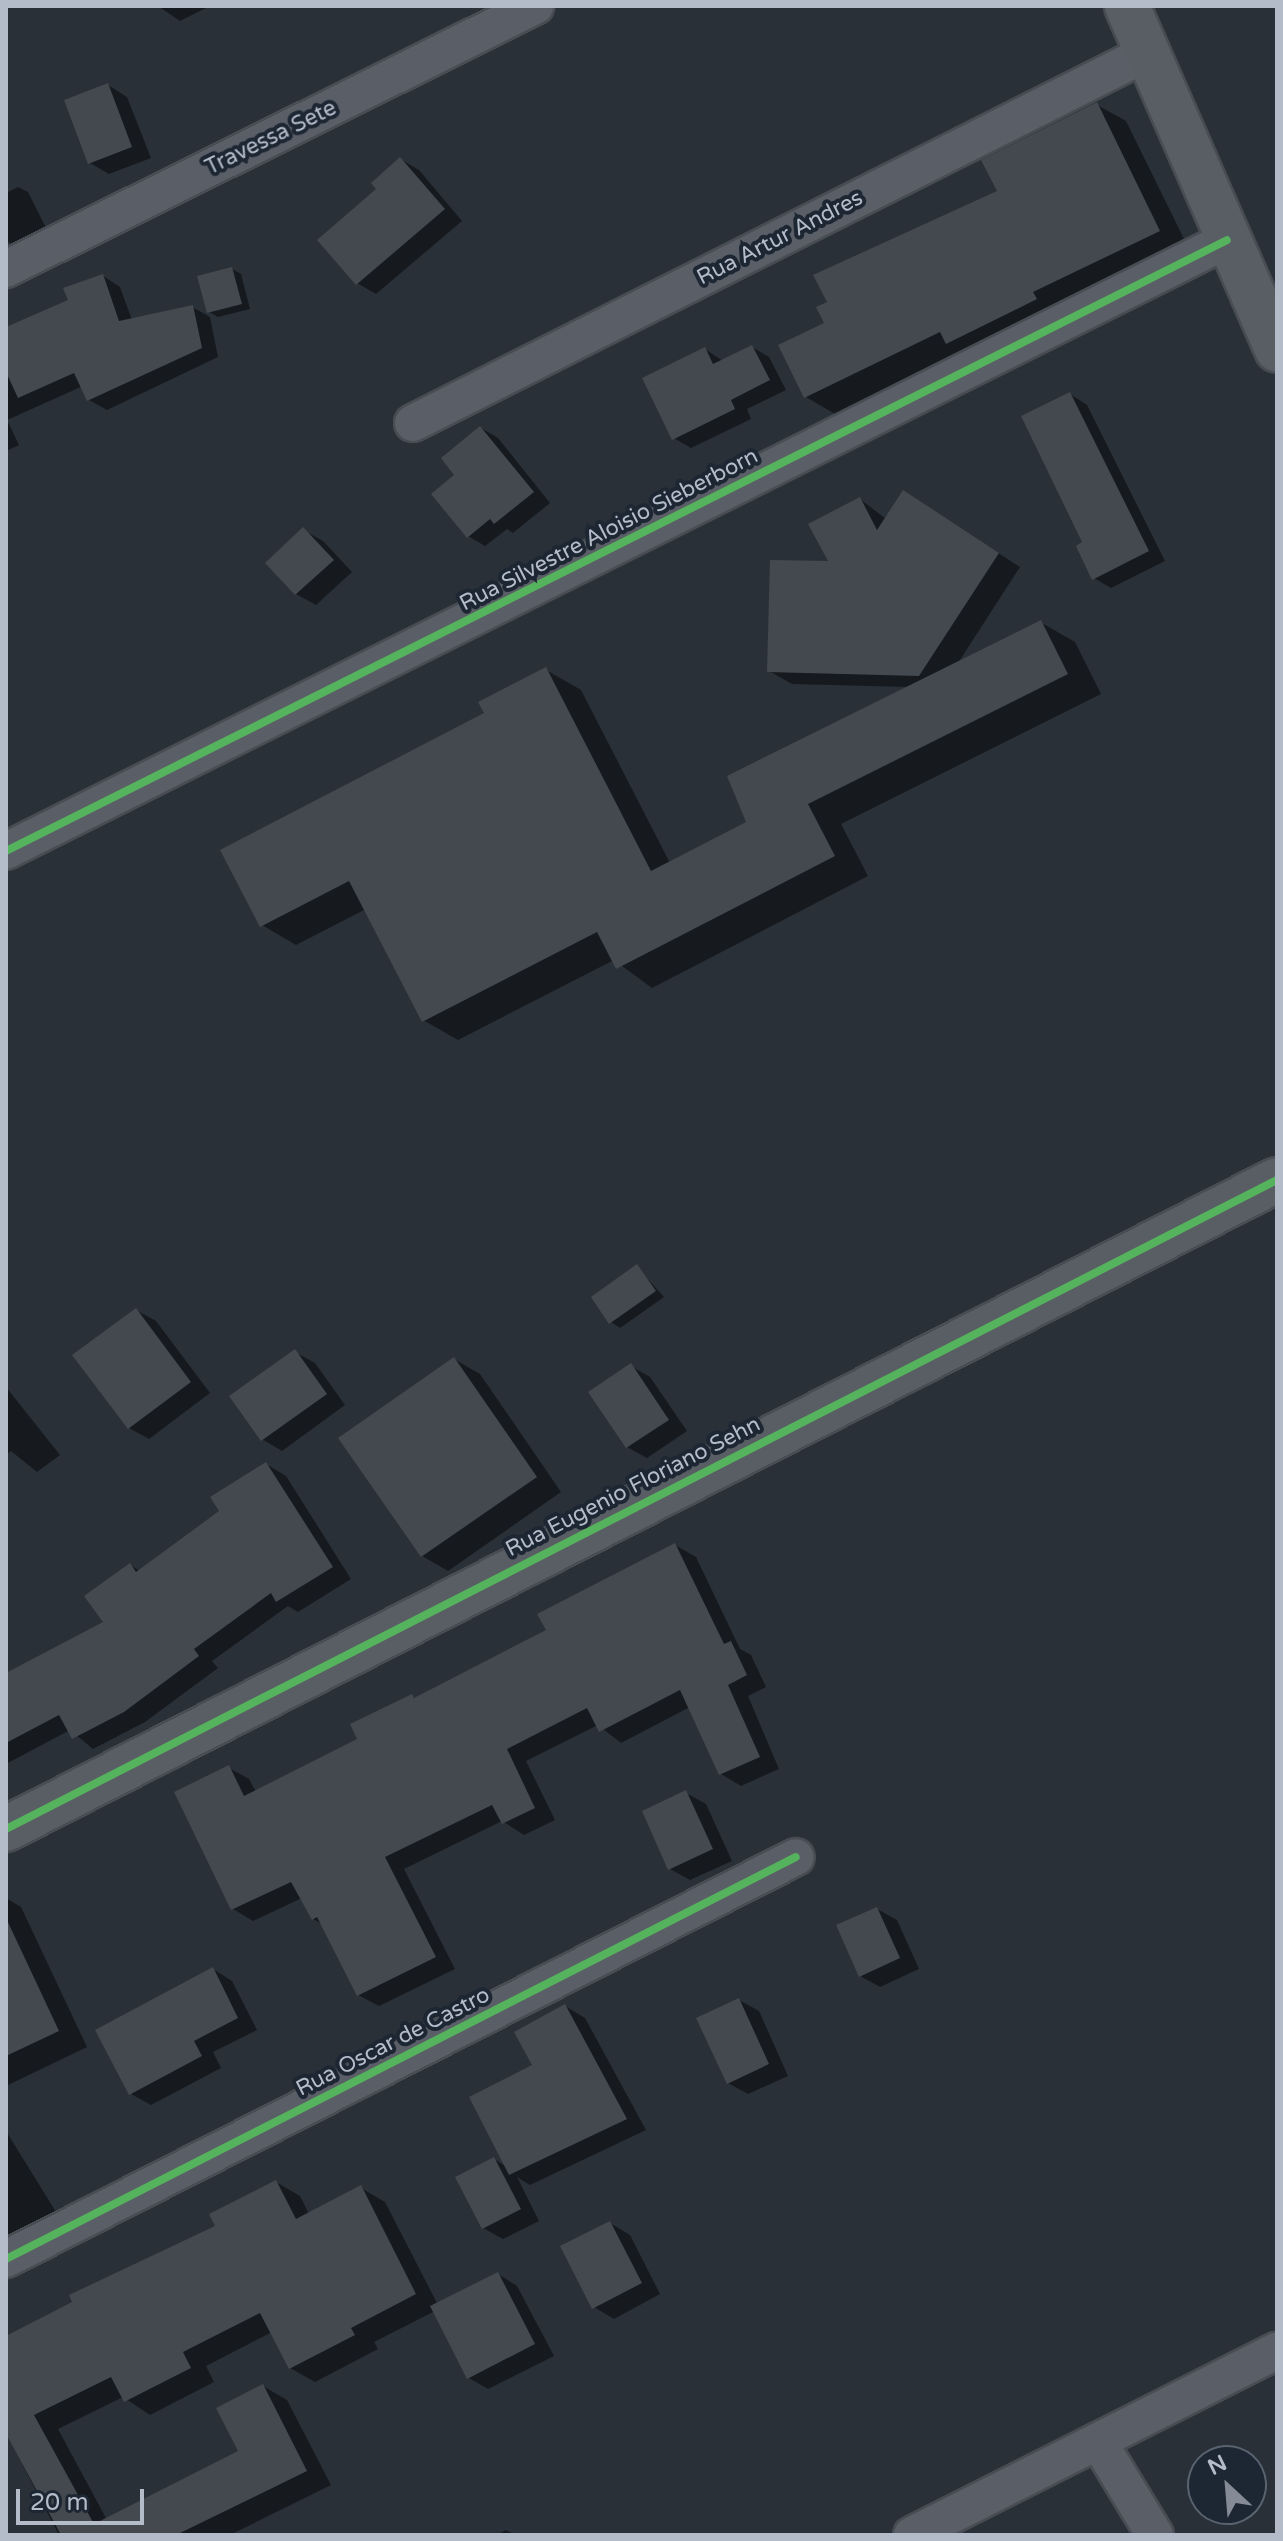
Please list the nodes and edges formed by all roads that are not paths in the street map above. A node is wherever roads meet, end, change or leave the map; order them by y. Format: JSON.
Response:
{"nodes":[{"id":1,"x":535,"y":6,"type":"edge"},
{"id":2,"x":1127,"y":6,"type":"edge"},
{"id":3,"x":1147,"y":53,"type":"junction"},
{"id":4,"x":1227,"y":240,"type":"junction"},
{"id":5,"x":6,"y":269,"type":"edge"},
{"id":6,"x":1277,"y":350,"type":"edge"},
{"id":7,"x":413,"y":423,"type":"dead end"},
{"id":8,"x":6,"y":851,"type":"edge"},
{"id":9,"x":1277,"y":1180,"type":"edge"},
{"id":10,"x":6,"y":1829,"type":"edge"},
{"id":11,"x":796,"y":1857,"type":"dead end"},
{"id":12,"x":6,"y":2259,"type":"edge"},
{"id":13,"x":1277,"y":2351,"type":"edge"},
{"id":14,"x":1098,"y":2441,"type":"junction"},
{"id":15,"x":912,"y":2535,"type":"edge"},
{"id":16,"x":1155,"y":2535,"type":"edge"}],
"edges":[{"from":1,"to":5,"type":"street","name":"Travessa Sete"},
{"from":2,"to":3,"type":"street"},
{"from":3,"to":4,"type":"street"},
{"from":3,"to":7,"type":"street","name":"Rua Artur Andres"},
{"from":4,"to":6,"type":"street"},
{"from":4,"to":8,"type":"street","name":"Rua Silvestre Aloisio Sieberborn"},
{"from":9,"to":10,"type":"street","name":"Rua Eugenio Floriano Sehn"},
{"from":11,"to":12,"type":"street","name":"Rua Oscar de Castro"},
{"from":13,"to":14,"type":"street"},
{"from":14,"to":15,"type":"street"},
{"from":14,"to":16,"type":"street"}]}
